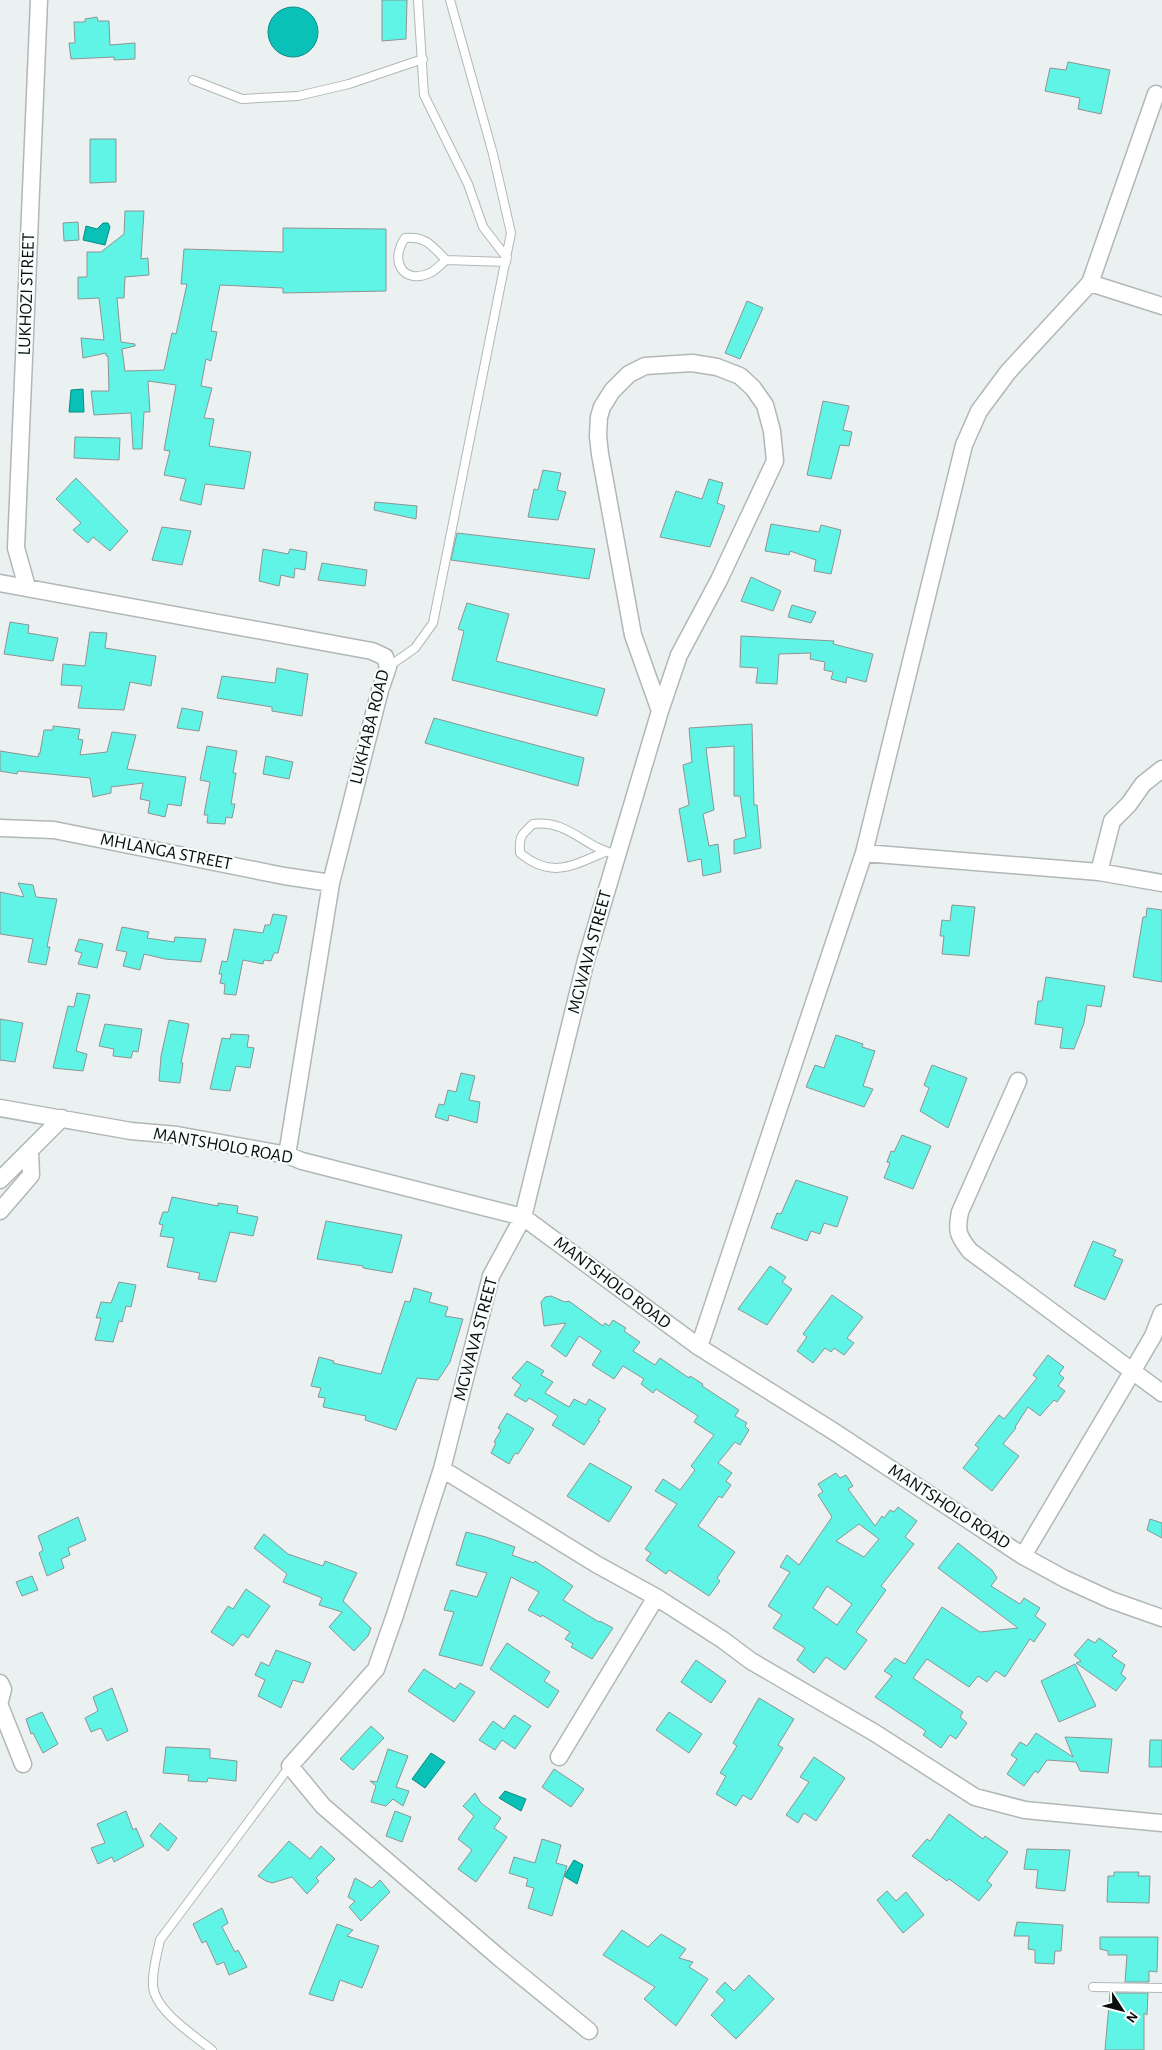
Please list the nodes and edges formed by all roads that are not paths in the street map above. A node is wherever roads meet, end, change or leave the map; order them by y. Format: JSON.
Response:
{"nodes":[{"id":1,"x":38,"y":0,"type":"edge"},
{"id":2,"x":418,"y":0,"type":"edge"},
{"id":3,"x":450,"y":0,"type":"edge"},
{"id":4,"x":423,"y":59,"type":"junction"},
{"id":5,"x":193,"y":80,"type":"dead end"},
{"id":6,"x":1156,"y":94,"type":"dead end"},
{"id":7,"x":446,"y":260,"type":"junction"},
{"id":8,"x":507,"y":260,"type":"junction"},
{"id":9,"x":1090,"y":283,"type":"junction"},
{"id":10,"x":1162,"y":306,"type":"edge"},
{"id":11,"x":0,"y":583,"type":"edge"},
{"id":12,"x":27,"y":587,"type":"junction"},
{"id":13,"x":388,"y":667,"type":"junction"},
{"id":14,"x":660,"y":711,"type":"junction"},
{"id":15,"x":1162,"y":770,"type":"edge"},
{"id":16,"x":0,"y":828,"type":"edge"},
{"id":17,"x":610,"y":853,"type":"junction"},
{"id":18,"x":864,"y":853,"type":"junction"},
{"id":19,"x":1098,"y":872,"type":"junction"},
{"id":20,"x":331,"y":883,"type":"junction"},
{"id":21,"x":1162,"y":883,"type":"edge"},
{"id":22,"x":1018,"y":1081,"type":"dead end"},
{"id":23,"x":0,"y":1108,"type":"edge"},
{"id":24,"x":62,"y":1118,"type":"junction"},
{"id":25,"x":30,"y":1152,"type":"junction"},
{"id":26,"x":288,"y":1155,"type":"junction"},
{"id":27,"x":0,"y":1180,"type":"edge"},
{"id":28,"x":0,"y":1211,"type":"edge"},
{"id":29,"x":523,"y":1217,"type":"junction"},
{"id":30,"x":1162,"y":1313,"type":"edge"},
{"id":31,"x":699,"y":1347,"type":"junction"},
{"id":32,"x":1132,"y":1372,"type":"junction"},
{"id":33,"x":1162,"y":1393,"type":"edge"},
{"id":34,"x":442,"y":1469,"type":"junction"},
{"id":35,"x":1023,"y":1556,"type":"junction"},
{"id":36,"x":656,"y":1597,"type":"junction"},
{"id":37,"x":1162,"y":1618,"type":"edge"},
{"id":38,"x":0,"y":1683,"type":"edge"},
{"id":39,"x":0,"y":1701,"type":"edge"},
{"id":40,"x":0,"y":1706,"type":"edge"},
{"id":41,"x":559,"y":1757,"type":"dead end"},
{"id":42,"x":24,"y":1764,"type":"dead end"},
{"id":43,"x":290,"y":1766,"type":"junction"},
{"id":44,"x":1162,"y":1823,"type":"edge"},
{"id":45,"x":1093,"y":1988,"type":"dead end"},
{"id":46,"x":1162,"y":1988,"type":"edge"},
{"id":47,"x":589,"y":2031,"type":"dead end"},
{"id":48,"x":212,"y":2050,"type":"edge"}],
"edges":[{"from":1,"to":12,"type":"street","name":"LUKHOZI STREET"},
{"from":2,"to":4,"type":"lane"},
{"from":3,"to":8,"type":"lane"},
{"from":4,"to":5,"type":"lane"},
{"from":4,"to":8,"type":"lane"},
{"from":6,"to":9,"type":"street"},
{"from":7,"to":7,"type":"lane"},
{"from":7,"to":8,"type":"lane"},
{"from":8,"to":13,"type":"lane"},
{"from":9,"to":10,"type":"street"},
{"from":9,"to":18,"type":"street"},
{"from":11,"to":12,"type":"street","name":"LUKHABA ROAD"},
{"from":12,"to":13,"type":"street","name":"LUKHABA ROAD"},
{"from":13,"to":20,"type":"street","name":"LUKHABA ROAD"},
{"from":14,"to":14,"type":"street","name":"MGWAVA STREET"},
{"from":14,"to":17,"type":"street","name":"MGWAVA STREET"},
{"from":15,"to":19,"type":"street"},
{"from":16,"to":20,"type":"street","name":"MHLANGA STREET"},
{"from":17,"to":17,"type":"lane"},
{"from":17,"to":29,"type":"street","name":"MGWAVA STREET"},
{"from":18,"to":19,"type":"street"},
{"from":18,"to":31,"type":"street"},
{"from":19,"to":21,"type":"street"},
{"from":20,"to":26,"type":"street","name":"LUKHABA ROAD"},
{"from":22,"to":32,"type":"street"},
{"from":23,"to":24,"type":"street","name":"MANTSHOLO ROAD"},
{"from":24,"to":25,"type":"street"},
{"from":24,"to":26,"type":"street","name":"MANTSHOLO ROAD"},
{"from":25,"to":27,"type":"street"},
{"from":25,"to":28,"type":"street"},
{"from":26,"to":29,"type":"street","name":"MANTSHOLO ROAD"},
{"from":29,"to":31,"type":"street","name":"MANTSHOLO ROAD"},
{"from":29,"to":34,"type":"street","name":"MGWAVA STREET"},
{"from":30,"to":32,"type":"street"},
{"from":31,"to":35,"type":"street","name":"MANTSHOLO ROAD"},
{"from":32,"to":33,"type":"street"},
{"from":32,"to":35,"type":"street"},
{"from":34,"to":36,"type":"street"},
{"from":34,"to":43,"type":"street","name":"MGWAVA STREET"},
{"from":35,"to":37,"type":"street","name":"MANTSHOLO ROAD"},
{"from":36,"to":41,"type":"street"},
{"from":36,"to":44,"type":"street"},
{"from":38,"to":39,"type":"street"},
{"from":40,"to":42,"type":"street"},
{"from":43,"to":47,"type":"street"},
{"from":43,"to":48,"type":"lane"},
{"from":45,"to":46,"type":"lane"}]}
